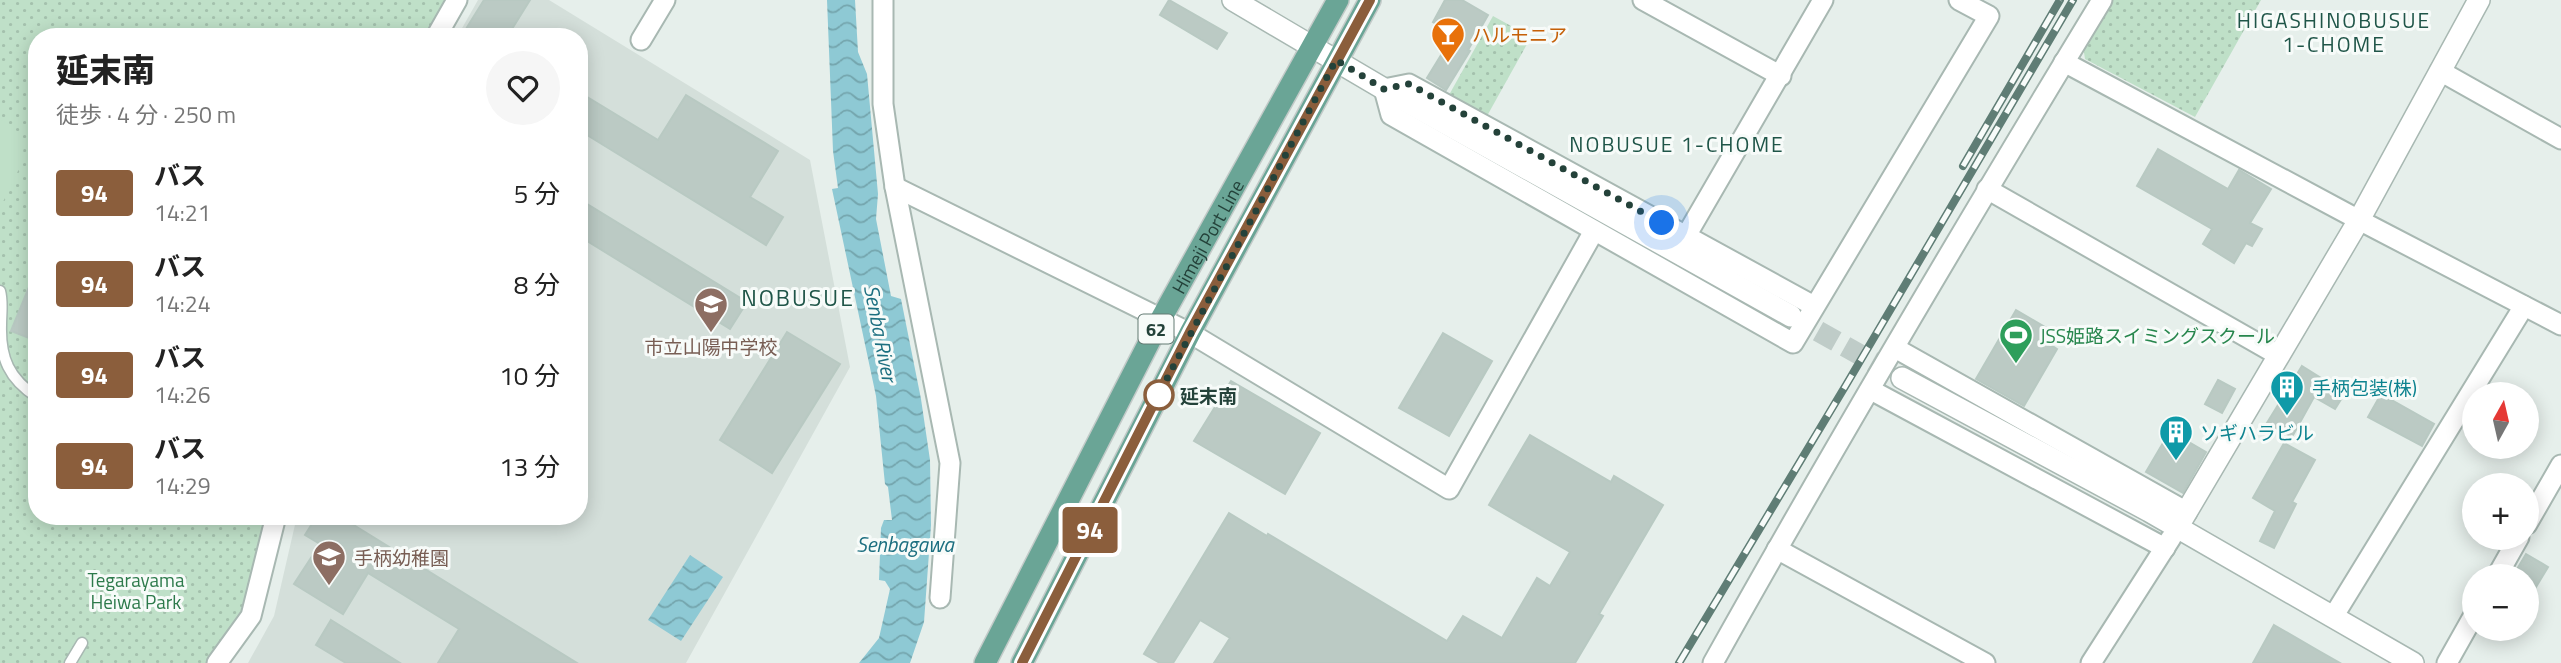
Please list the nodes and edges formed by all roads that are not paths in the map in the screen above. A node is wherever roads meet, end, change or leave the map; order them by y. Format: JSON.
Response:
{"nodes":[{"id":1,"x":457,"y":0,"type":"edge"},
{"id":2,"x":665,"y":0,"type":"edge"},
{"id":3,"x":883,"y":0,"type":"edge"},
{"id":4,"x":1233,"y":0,"type":"edge"},
{"id":5,"x":1338,"y":0,"type":"edge"},
{"id":6,"x":1370,"y":0,"type":"edge"},
{"id":7,"x":1643,"y":0,"type":"edge"},
{"id":8,"x":1824,"y":0,"type":"edge"},
{"id":9,"x":1959,"y":0,"type":"edge"},
{"id":10,"x":2102,"y":0,"type":"edge"},
{"id":11,"x":2479,"y":0,"type":"edge"},
{"id":12,"x":441,"y":28,"type":"edge"},
{"id":13,"x":641,"y":40,"type":"dead end"},
{"id":14,"x":1313,"y":46,"type":"junction"},
{"id":15,"x":1336,"y":60,"type":"junction"},
{"id":16,"x":2064,"y":62,"type":"junction"},
{"id":17,"x":2441,"y":71,"type":"junction"},
{"id":18,"x":1781,"y":76,"type":"junction"},
{"id":19,"x":1384,"y":89,"type":"junction"},
{"id":20,"x":2561,"y":139,"type":"edge"},
{"id":21,"x":895,"y":187,"type":"junction"},
{"id":22,"x":1987,"y":189,"type":"junction"},
{"id":23,"x":2359,"y":220,"type":"junction"},
{"id":24,"x":1594,"y":231,"type":"junction"},
{"id":25,"x":1686,"y":236,"type":"junction"},
{"id":26,"x":0,"y":291,"type":"edge"},
{"id":27,"x":1814,"y":306,"type":"junction"},
{"id":28,"x":2525,"y":306,"type":"junction"},
{"id":29,"x":1791,"y":316,"type":"tunnel mouth"},
{"id":30,"x":1162,"y":317,"type":"junction"},
{"id":31,"x":2561,"y":324,"type":"edge"},
{"id":32,"x":1190,"y":332,"type":"junction"},
{"id":33,"x":1895,"y":348,"type":"junction"},
{"id":34,"x":2278,"y":355,"type":"junction"},
{"id":35,"x":1902,"y":378,"type":"tunnel mouth"},
{"id":36,"x":1871,"y":390,"type":"junction"},
{"id":37,"x":28,"y":391,"type":"edge"},
{"id":38,"x":2561,"y":465,"type":"edge"},
{"id":39,"x":2539,"y":503,"type":"edge"},
{"id":40,"x":2182,"y":520,"type":"junction"},
{"id":41,"x":274,"y":525,"type":"edge"},
{"id":42,"x":2165,"y":548,"type":"junction"},
{"id":43,"x":1777,"y":549,"type":"junction"},
{"id":44,"x":940,"y":598,"type":"dead end"},
{"id":45,"x":2333,"y":617,"type":"junction"},
{"id":46,"x":2462,"y":636,"type":"edge"},
{"id":47,"x":82,"y":643,"type":"dead end"},
{"id":48,"x":70,"y":663,"type":"edge"},
{"id":49,"x":217,"y":663,"type":"edge"},
{"id":50,"x":985,"y":663,"type":"edge"},
{"id":51,"x":1022,"y":663,"type":"edge"},
{"id":52,"x":1713,"y":663,"type":"edge"},
{"id":53,"x":1985,"y":663,"type":"edge"},
{"id":54,"x":2091,"y":663,"type":"edge"},
{"id":55,"x":2413,"y":663,"type":"edge"},
{"id":56,"x":2447,"y":663,"type":"edge"}],
"edges":[{"from":1,"to":12,"type":"street"},
{"from":2,"to":13,"type":"street"},
{"from":3,"to":21,"type":"street"},
{"from":4,"to":14,"type":"street"},
{"from":5,"to":14,"type":"main road","name":"Himeji Port Line","number":"62"},
{"from":6,"to":15,"type":"main road","name":"Himeji Port Line","number":"62"},
{"from":7,"to":18,"type":"street"},
{"from":8,"to":18,"type":"street"},
{"from":9,"to":27,"type":"street"},
{"from":10,"to":16,"type":"street"},
{"from":11,"to":17,"type":"street"},
{"from":14,"to":15,"type":"street"},
{"from":14,"to":30,"type":"main road","name":"Himeji Port Line","number":"62"},
{"from":15,"to":19,"type":"street"},
{"from":15,"to":32,"type":"main road","name":"Himeji Port Line","number":"62"},
{"from":16,"to":22,"type":"street"},
{"from":16,"to":23,"type":"street"},
{"from":17,"to":20,"type":"street"},
{"from":17,"to":23,"type":"street"},
{"from":18,"to":25,"type":"street"},
{"from":19,"to":24,"type":"street"},
{"from":19,"to":25,"type":"street"},
{"from":19,"to":29,"type":"street"},
{"from":21,"to":30,"type":"street"},
{"from":21,"to":44,"type":"street"},
{"from":22,"to":33,"type":"street"},
{"from":22,"to":34,"type":"street"},
{"from":23,"to":28,"type":"street"},
{"from":23,"to":34,"type":"street"},
{"from":24,"to":27,"type":"street"},
{"from":24,"to":32,"type":"street"},
{"from":25,"to":27,"type":"street"},
{"from":26,"to":37,"type":"lane"},
{"from":28,"to":31,"type":"street"},
{"from":28,"to":45,"type":"street"},
{"from":30,"to":32,"type":"street"},
{"from":30,"to":50,"type":"main road","name":"Himeji Port Line","number":"62"},
{"from":32,"to":51,"type":"main road","name":"Himeji Port Line","number":"62"},
{"from":33,"to":36,"type":"street"},
{"from":33,"to":40,"type":"street"},
{"from":34,"to":40,"type":"street"},
{"from":35,"to":40,"type":"street"},
{"from":36,"to":42,"type":"street"},
{"from":36,"to":43,"type":"street"},
{"from":38,"to":39,"type":"street"},
{"from":40,"to":42,"type":"street"},
{"from":40,"to":45,"type":"street"},
{"from":41,"to":49,"type":"street"},
{"from":42,"to":54,"type":"street"},
{"from":43,"to":52,"type":"street"},
{"from":43,"to":53,"type":"street"},
{"from":45,"to":55,"type":"street"},
{"from":46,"to":56,"type":"street"},
{"from":47,"to":48,"type":"lane"}]}
